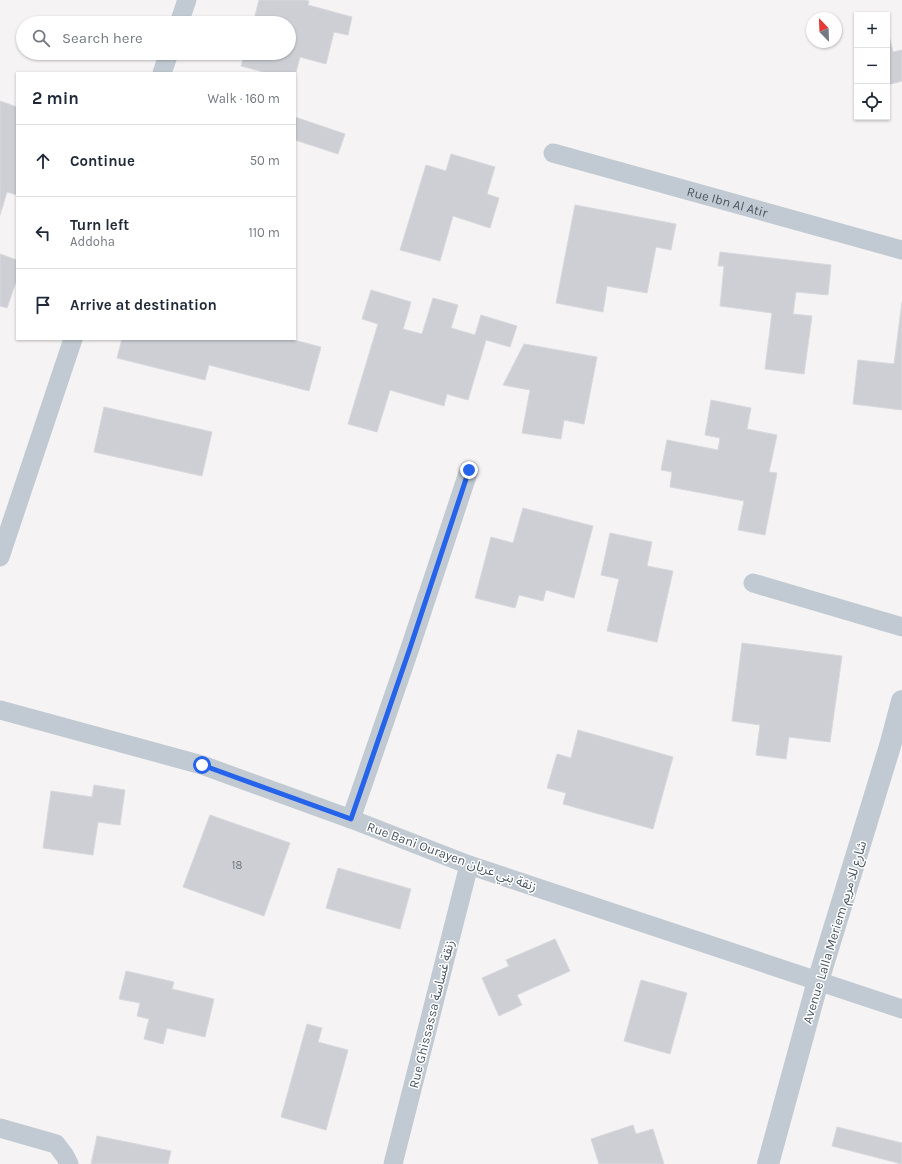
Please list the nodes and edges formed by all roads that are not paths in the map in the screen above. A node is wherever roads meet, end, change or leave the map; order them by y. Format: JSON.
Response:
{"nodes":[{"id":1,"x":187,"y":0,"type":"edge"},
{"id":2,"x":181,"y":16,"type":"edge"},
{"id":3,"x":167,"y":60,"type":"edge"},
{"id":4,"x":162,"y":72,"type":"edge"},
{"id":5,"x":553,"y":153,"type":"dead end"},
{"id":6,"x":902,"y":250,"type":"edge"},
{"id":7,"x":73,"y":340,"type":"edge"},
{"id":8,"x":469,"y":470,"type":"dead end"},
{"id":9,"x":0,"y":556,"type":"edge"},
{"id":10,"x":753,"y":583,"type":"dead end"},
{"id":11,"x":902,"y":626,"type":"edge"},
{"id":12,"x":902,"y":701,"type":"edge"},
{"id":13,"x":0,"y":710,"type":"edge"},
{"id":14,"x":896,"y":748,"type":"edge"},
{"id":15,"x":351,"y":819,"type":"junction"},
{"id":16,"x":469,"y":865,"type":"junction"},
{"id":17,"x":818,"y":981,"type":"junction"},
{"id":18,"x":902,"y":1009,"type":"edge"},
{"id":19,"x":0,"y":1128,"type":"edge"},
{"id":20,"x":69,"y":1164,"type":"edge"},
{"id":21,"x":393,"y":1164,"type":"edge"},
{"id":22,"x":768,"y":1164,"type":"edge"}],
"edges":[{"from":1,"to":2,"type":"street"},
{"from":3,"to":4,"type":"street"},
{"from":5,"to":6,"type":"street","name":"Rue Ibn Al Atir"},
{"from":7,"to":9,"type":"street"},
{"from":8,"to":15,"type":"street"},
{"from":10,"to":11,"type":"street"},
{"from":12,"to":14,"type":"street","name":"Avenue Lalla Meriem شارع للا مريم"},
{"from":13,"to":15,"type":"street","name":"Rue Bani Ourayen زنقة بني عريان"},
{"from":14,"to":17,"type":"street","name":"Avenue Lalla Meriem شارع للا مريم"},
{"from":15,"to":16,"type":"street","name":"Rue Bani Ourayen زنقة بني عريان"},
{"from":16,"to":17,"type":"street","name":"Rue Bani Ourayen زنقة بني عريان"},
{"from":16,"to":21,"type":"street","name":"Rue Ghissassa زنقة غساسة"},
{"from":17,"to":18,"type":"street","name":"Rue Bani Ourayen زنقة بني عريان"},
{"from":17,"to":22,"type":"street","name":"Avenue Lalla Meriem شارع للا مريم"},
{"from":19,"to":20,"type":"street"}]}
